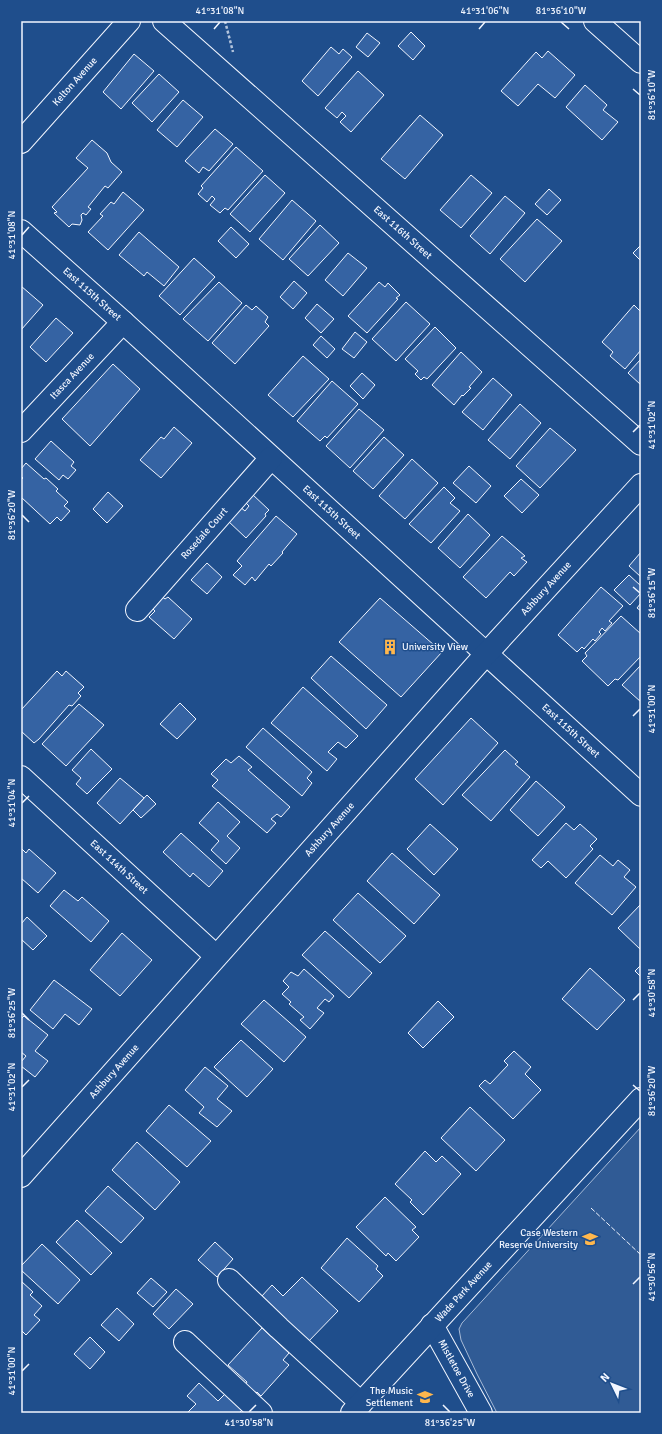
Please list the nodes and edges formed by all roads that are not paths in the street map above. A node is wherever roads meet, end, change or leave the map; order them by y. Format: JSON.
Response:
{"nodes":[{"id":1,"x":128,"y":21,"type":"edge"},
{"id":2,"x":164,"y":21,"type":"edge"},
{"id":3,"x":595,"y":21,"type":"edge"},
{"id":4,"x":641,"y":62,"type":"edge"},
{"id":5,"x":21,"y":142,"type":"edge"},
{"id":6,"x":21,"y":231,"type":"edge"},
{"id":7,"x":123,"y":322,"type":"junction"},
{"id":8,"x":21,"y":431,"type":"edge"},
{"id":9,"x":641,"y":444,"type":"edge"},
{"id":10,"x":271,"y":458,"type":"junction"},
{"id":11,"x":641,"y":485,"type":"edge"},
{"id":12,"x":137,"y":610,"type":"dead end"},
{"id":13,"x":487,"y":653,"type":"junction"},
{"id":14,"x":21,"y":777,"type":"edge"},
{"id":15,"x":641,"y":795,"type":"edge"},
{"id":16,"x":216,"y":956,"type":"junction"},
{"id":17,"x":641,"y":1099,"type":"edge"},
{"id":18,"x":24,"y":1168,"type":"edge"},
{"id":19,"x":229,"y":1280,"type":"dead end"},
{"id":20,"x":432,"y":1325,"type":"junction"},
{"id":21,"x":185,"y":1342,"type":"dead end"},
{"id":22,"x":356,"y":1408,"type":"edge"},
{"id":23,"x":261,"y":1413,"type":"edge"},
{"id":24,"x":481,"y":1413,"type":"edge"}],
"edges":[{"from":1,"to":5,"type":"street","name":"Kelton Avenue"},
{"from":2,"to":9,"type":"street","name":"East 116th Street"},
{"from":3,"to":4,"type":"street"},
{"from":6,"to":7,"type":"street","name":"East 115th Street"},
{"from":7,"to":8,"type":"street","name":"Itasca Avenue"},
{"from":7,"to":10,"type":"street","name":"East 115th Street"},
{"from":10,"to":12,"type":"street","name":"Rosedale Court"},
{"from":10,"to":13,"type":"street","name":"East 115th Street"},
{"from":11,"to":13,"type":"street","name":"Ashbury Avenue"},
{"from":13,"to":15,"type":"street","name":"East 115th Street"},
{"from":13,"to":16,"type":"street","name":"Ashbury Avenue"},
{"from":14,"to":16,"type":"street","name":"East 114th Street"},
{"from":16,"to":18,"type":"street","name":"Ashbury Avenue"},
{"from":17,"to":20,"type":"street","name":"Wade Park Avenue"},
{"from":19,"to":22,"type":"street"},
{"from":20,"to":22,"type":"street","name":"Wade Park Avenue"},
{"from":20,"to":24,"type":"street","name":"Mistletoe Drive"},
{"from":21,"to":23,"type":"street"}]}
